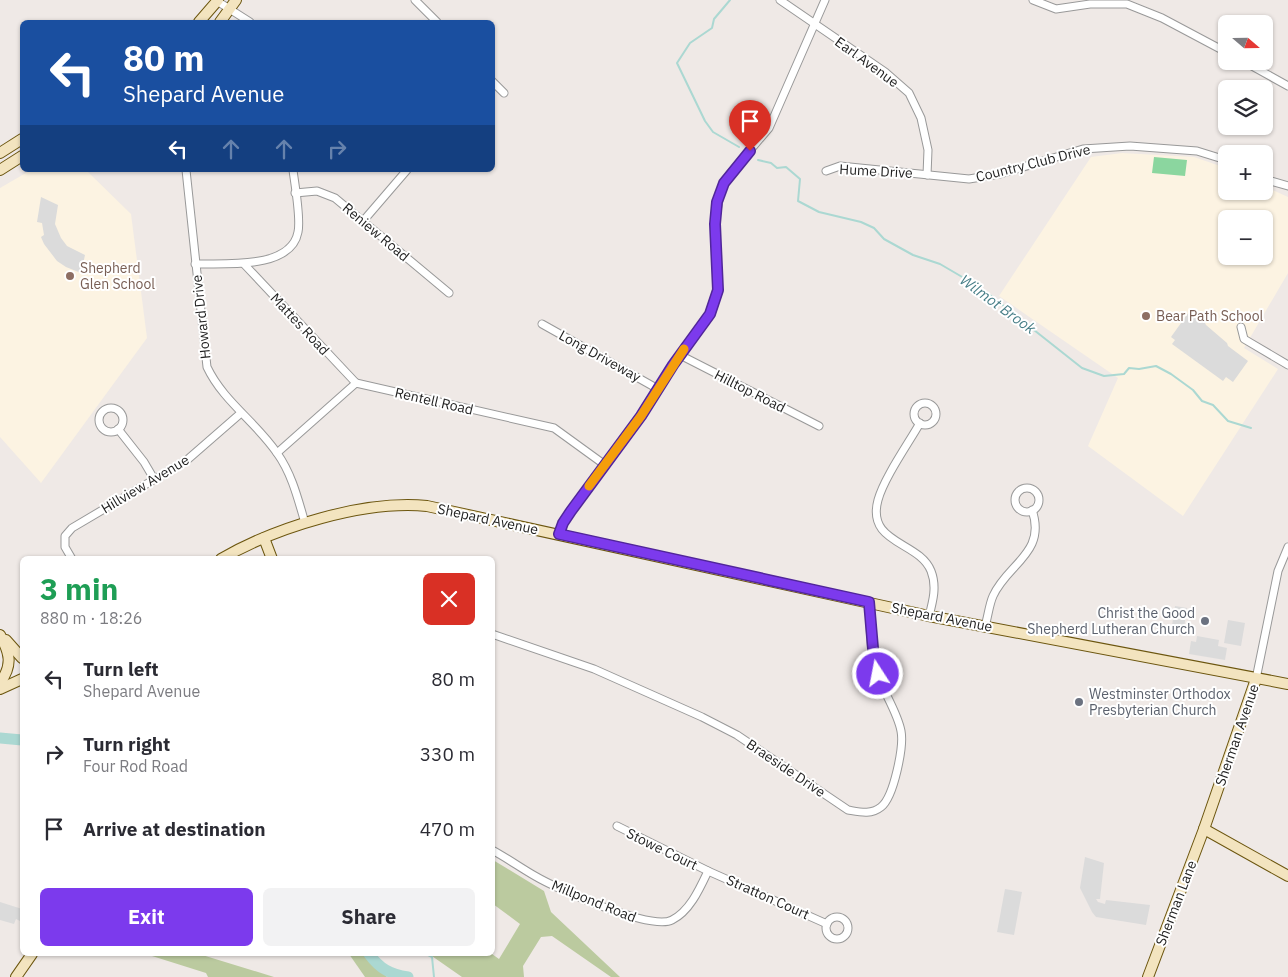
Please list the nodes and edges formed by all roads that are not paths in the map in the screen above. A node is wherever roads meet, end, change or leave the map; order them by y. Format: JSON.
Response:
{"nodes":[{"id":1,"x":217,"y":0,"type":"edge"},
{"id":2,"x":236,"y":0,"type":"edge"},
{"id":3,"x":415,"y":0,"type":"edge"},
{"id":4,"x":780,"y":0,"type":"edge"},
{"id":5,"x":825,"y":0,"type":"edge"},
{"id":6,"x":1033,"y":0,"type":"edge"},
{"id":7,"x":1089,"y":2,"type":"edge"},
{"id":8,"x":230,"y":9,"type":"junction"},
{"id":9,"x":201,"y":20,"type":"edge"},
{"id":10,"x":222,"y":20,"type":"edge"},
{"id":11,"x":247,"y":20,"type":"edge"},
{"id":12,"x":435,"y":20,"type":"edge"},
{"id":13,"x":815,"y":25,"type":"junction"},
{"id":14,"x":1218,"y":48,"type":"edge"},
{"id":15,"x":1259,"y":70,"type":"edge"},
{"id":16,"x":495,"y":84,"type":"edge"},
{"id":17,"x":1288,"y":86,"type":"edge"},
{"id":18,"x":504,"y":93,"type":"dead end"},
{"id":19,"x":20,"y":140,"type":"edge"},
{"id":20,"x":0,"y":153,"type":"edge"},
{"id":21,"x":20,"y":157,"type":"edge"},
{"id":22,"x":1218,"y":158,"type":"edge"},
{"id":23,"x":0,"y":170,"type":"edge"},
{"id":24,"x":186,"y":172,"type":"edge"},
{"id":25,"x":294,"y":172,"type":"edge"},
{"id":26,"x":405,"y":172,"type":"edge"},
{"id":27,"x":826,"y":172,"type":"dead end"},
{"id":28,"x":928,"y":175,"type":"junction"},
{"id":29,"x":1273,"y":182,"type":"edge"},
{"id":30,"x":1288,"y":186,"type":"edge"},
{"id":31,"x":295,"y":193,"type":"junction"},
{"id":32,"x":364,"y":220,"type":"junction"},
{"id":33,"x":195,"y":264,"type":"junction"},
{"id":34,"x":244,"y":264,"type":"junction"},
{"id":35,"x":449,"y":294,"type":"dead end"},
{"id":36,"x":542,"y":324,"type":"dead end"},
{"id":37,"x":1241,"y":327,"type":"dead end"},
{"id":38,"x":680,"y":355,"type":"junction"},
{"id":39,"x":1288,"y":365,"type":"edge"},
{"id":40,"x":356,"y":384,"type":"junction"},
{"id":41,"x":658,"y":389,"type":"junction"},
{"id":42,"x":241,"y":413,"type":"junction"},
{"id":43,"x":920,"y":423,"type":"dead end"},
{"id":44,"x":819,"y":426,"type":"dead end"},
{"id":45,"x":118,"y":429,"type":"dead end"},
{"id":46,"x":277,"y":453,"type":"junction"},
{"id":47,"x":605,"y":465,"type":"junction"},
{"id":48,"x":154,"y":479,"type":"junction"},
{"id":49,"x":1032,"y":510,"type":"dead end"},
{"id":50,"x":305,"y":523,"type":"junction"},
{"id":51,"x":559,"y":534,"type":"junction"},
{"id":52,"x":264,"y":538,"type":"junction"},
{"id":53,"x":1288,"y":547,"type":"edge"},
{"id":54,"x":70,"y":556,"type":"edge"},
{"id":55,"x":227,"y":556,"type":"edge"},
{"id":56,"x":271,"y":556,"type":"edge"},
{"id":57,"x":869,"y":602,"type":"junction"},
{"id":58,"x":929,"y":616,"type":"junction"},
{"id":59,"x":985,"y":626,"type":"junction"},
{"id":60,"x":0,"y":634,"type":"edge"},
{"id":61,"x":495,"y":635,"type":"edge"},
{"id":62,"x":20,"y":656,"type":"edge"},
{"id":63,"x":1256,"y":679,"type":"junction"},
{"id":64,"x":20,"y":680,"type":"edge"},
{"id":65,"x":0,"y":683,"type":"edge"},
{"id":66,"x":1288,"y":684,"type":"edge"},
{"id":67,"x":0,"y":688,"type":"edge"},
{"id":68,"x":617,"y":826,"type":"dead end"},
{"id":69,"x":1204,"y":829,"type":"junction"},
{"id":70,"x":495,"y":852,"type":"edge"},
{"id":71,"x":708,"y":871,"type":"junction"},
{"id":72,"x":1288,"y":876,"type":"edge"},
{"id":73,"x":827,"y":924,"type":"dead end"},
{"id":74,"x":31,"y":956,"type":"edge"},
{"id":75,"x":16,"y":977,"type":"edge"},
{"id":76,"x":1148,"y":977,"type":"edge"}],
"edges":[{"from":1,"to":8,"type":"street"},
{"from":1,"to":9,"type":"main road"},
{"from":2,"to":8,"type":"main road"},
{"from":3,"to":12,"type":"street"},
{"from":4,"to":13,"type":"street","name":"Earl Avenue"},
{"from":5,"to":13,"type":"street"},
{"from":6,"to":7,"type":"street"},
{"from":7,"to":14,"type":"street"},
{"from":8,"to":10,"type":"main road"},
{"from":8,"to":11,"type":"street"},
{"from":13,"to":28,"type":"street","name":"Earl Avenue"},
{"from":13,"to":38,"type":"street"},
{"from":15,"to":17,"type":"street"},
{"from":16,"to":18,"type":"street"},
{"from":19,"to":20,"type":"main road"},
{"from":21,"to":23,"type":"main road"},
{"from":22,"to":28,"type":"street","name":"Country Club Drive"},
{"from":24,"to":33,"type":"street","name":"Howard Drive"},
{"from":25,"to":31,"type":"street"},
{"from":26,"to":32,"type":"street"},
{"from":27,"to":28,"type":"street","name":"Hume Drive"},
{"from":29,"to":30,"type":"street"},
{"from":31,"to":32,"type":"street","name":"Reniew Road"},
{"from":31,"to":34,"type":"street"},
{"from":32,"to":35,"type":"street","name":"Reniew Road"},
{"from":33,"to":34,"type":"street"},
{"from":33,"to":42,"type":"street","name":"Howard Drive"},
{"from":34,"to":40,"type":"street","name":"Mattes Road"},
{"from":36,"to":41,"type":"street","name":"Long Driveway"},
{"from":37,"to":39,"type":"street"},
{"from":38,"to":41,"type":"street"},
{"from":38,"to":44,"type":"street","name":"Hilltop Road"},
{"from":40,"to":46,"type":"street"},
{"from":40,"to":47,"type":"street","name":"Rentell Road"},
{"from":41,"to":47,"type":"street"},
{"from":42,"to":46,"type":"street","name":"Howard Drive"},
{"from":42,"to":48,"type":"street","name":"Hillview Avenue"},
{"from":43,"to":58,"type":"street"},
{"from":45,"to":48,"type":"street"},
{"from":46,"to":50,"type":"street","name":"Howard Drive"},
{"from":47,"to":51,"type":"street"},
{"from":48,"to":54,"type":"street","name":"Hillview Avenue"},
{"from":49,"to":59,"type":"street"},
{"from":50,"to":51,"type":"main road","name":"Shepard Avenue"},
{"from":50,"to":52,"type":"main road","name":"Shepard Avenue"},
{"from":51,"to":57,"type":"main road","name":"Shepard Avenue"},
{"from":52,"to":55,"type":"main road","name":"Shepard Avenue"},
{"from":52,"to":56,"type":"main road"},
{"from":53,"to":63,"type":"street","name":"Sherman Avenue"},
{"from":57,"to":58,"type":"main road","name":"Shepard Avenue"},
{"from":57,"to":61,"type":"street","name":"Braeside Drive"},
{"from":58,"to":59,"type":"main road","name":"Shepard Avenue"},
{"from":59,"to":63,"type":"main road","name":"Shepard Avenue"},
{"from":60,"to":62,"type":"main road"},
{"from":60,"to":65,"type":"main road"},
{"from":63,"to":66,"type":"main road","name":"Shepard Avenue"},
{"from":63,"to":69,"type":"main road","name":"Sherman Avenue"},
{"from":64,"to":67,"type":"main road"},
{"from":68,"to":71,"type":"street","name":"Stowe Court"},
{"from":69,"to":72,"type":"main road"},
{"from":69,"to":76,"type":"main road","name":"Sherman Lane"},
{"from":70,"to":71,"type":"street","name":"Millpond Road"},
{"from":71,"to":73,"type":"street","name":"Stratton Court"},
{"from":74,"to":75,"type":"main road"}]}
